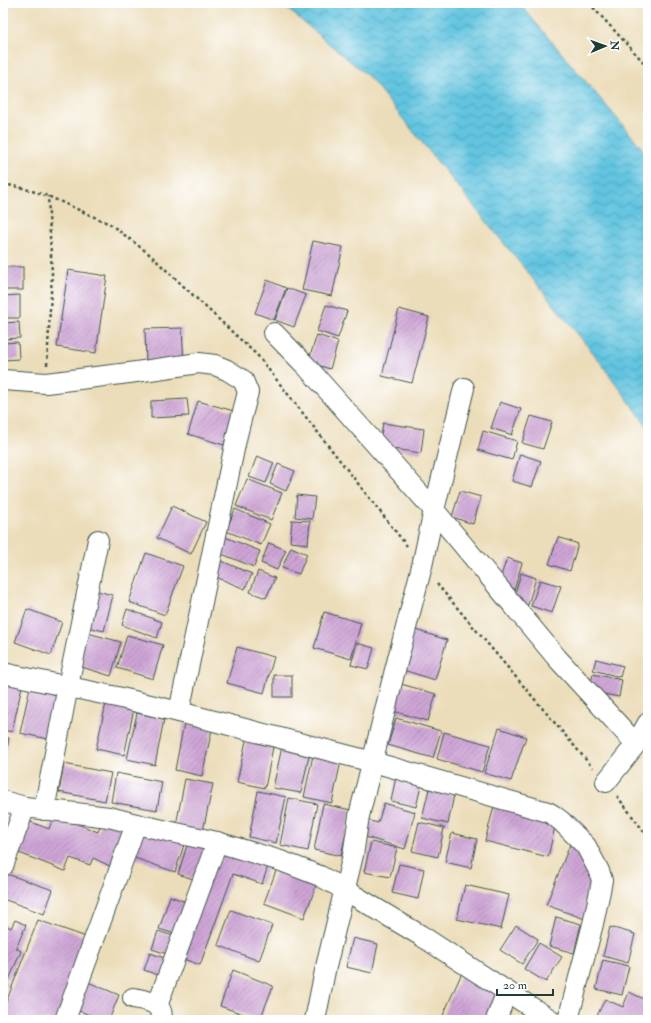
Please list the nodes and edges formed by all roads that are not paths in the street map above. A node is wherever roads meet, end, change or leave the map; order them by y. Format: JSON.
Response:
{"nodes":[{"id":1,"x":274,"y":333,"type":"dead end"},
{"id":2,"x":3,"y":380,"type":"edge"},
{"id":3,"x":464,"y":388,"type":"dead end"},
{"id":4,"x":434,"y":510,"type":"junction"},
{"id":5,"x":98,"y":540,"type":"dead end"},
{"id":6,"x":3,"y":673,"type":"edge"},
{"id":7,"x":68,"y":686,"type":"junction"},
{"id":8,"x":179,"y":712,"type":"junction"},
{"id":9,"x":648,"y":722,"type":"edge"},
{"id":10,"x":636,"y":744,"type":"junction"},
{"id":11,"x":373,"y":762,"type":"junction"},
{"id":12,"x":606,"y":782,"type":"road end"},
{"id":13,"x":3,"y":801,"type":"edge"},
{"id":14,"x":35,"y":808,"type":"junction"},
{"id":15,"x":136,"y":824,"type":"junction"},
{"id":16,"x":217,"y":842,"type":"junction"},
{"id":17,"x":3,"y":866,"type":"edge"},
{"id":18,"x":345,"y":890,"type":"junction"},
{"id":19,"x":507,"y":992,"type":"junction"},
{"id":20,"x":133,"y":998,"type":"dead end"},
{"id":21,"x":159,"y":1013,"type":"edge"},
{"id":22,"x":65,"y":1020,"type":"edge"},
{"id":23,"x":315,"y":1020,"type":"edge"},
{"id":24,"x":496,"y":1020,"type":"edge"},
{"id":25,"x":551,"y":1020,"type":"edge"},
{"id":26,"x":568,"y":1020,"type":"edge"}],
"edges":[{"from":1,"to":4,"type":"street"},
{"from":2,"to":8,"type":"street"},
{"from":3,"to":4,"type":"street"},
{"from":4,"to":10,"type":"street"},
{"from":4,"to":11,"type":"street"},
{"from":5,"to":7,"type":"street"},
{"from":6,"to":7,"type":"street"},
{"from":7,"to":8,"type":"street"},
{"from":7,"to":14,"type":"street"},
{"from":8,"to":11,"type":"street"},
{"from":9,"to":10,"type":"street"},
{"from":10,"to":12,"type":"street"},
{"from":11,"to":18,"type":"street"},
{"from":11,"to":26,"type":"street"},
{"from":13,"to":14,"type":"street"},
{"from":14,"to":15,"type":"street"},
{"from":14,"to":17,"type":"street"},
{"from":15,"to":16,"type":"street"},
{"from":15,"to":22,"type":"street"},
{"from":16,"to":18,"type":"street"},
{"from":16,"to":21,"type":"street"},
{"from":18,"to":19,"type":"street"},
{"from":18,"to":23,"type":"street"},
{"from":19,"to":24,"type":"street"},
{"from":19,"to":25,"type":"street"},
{"from":20,"to":21,"type":"street"}]}
